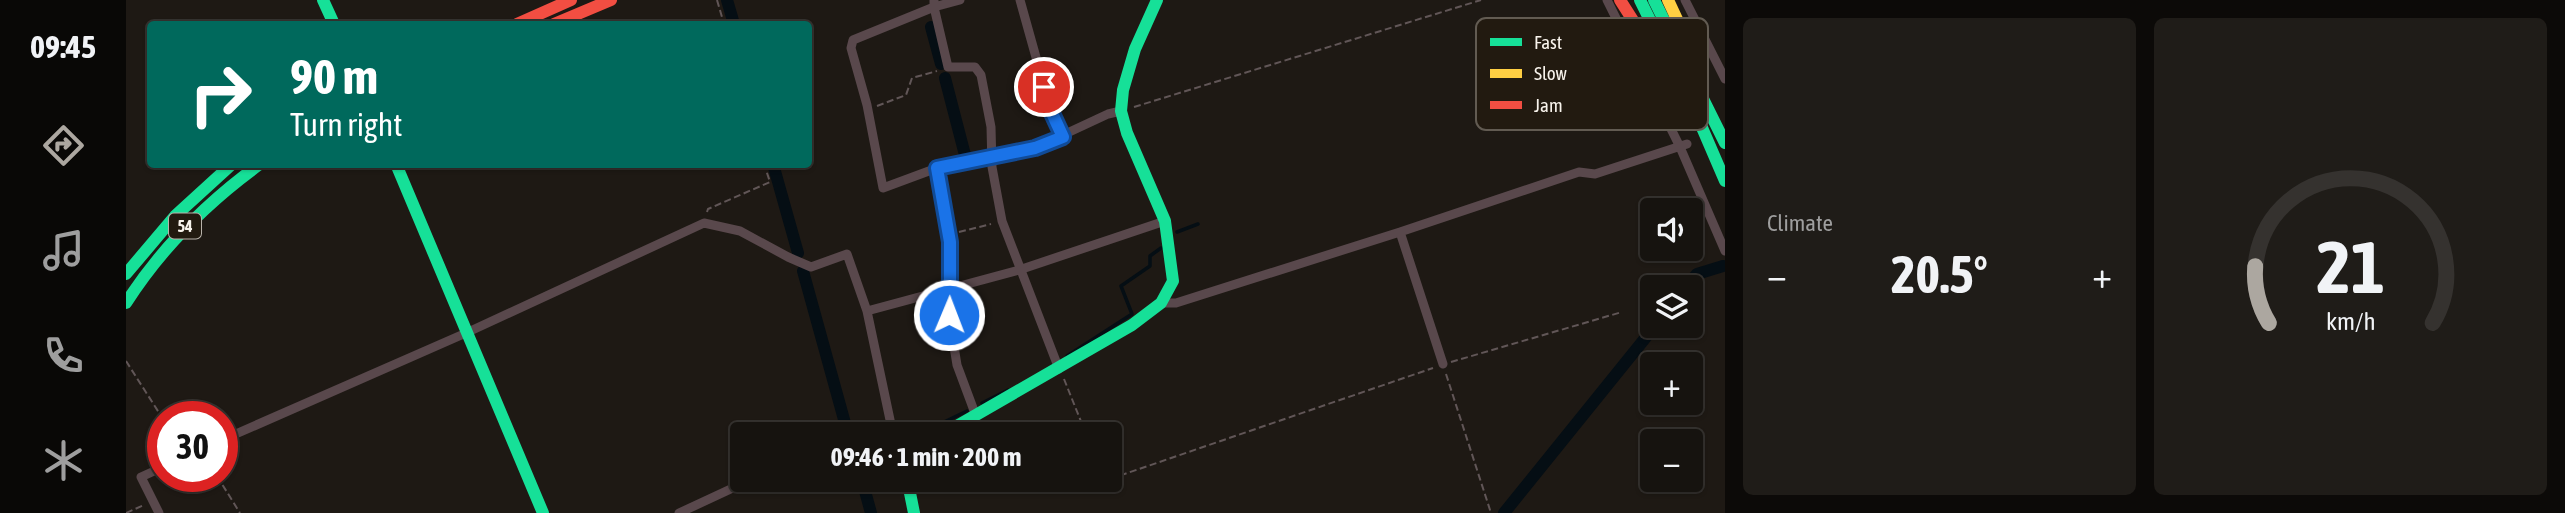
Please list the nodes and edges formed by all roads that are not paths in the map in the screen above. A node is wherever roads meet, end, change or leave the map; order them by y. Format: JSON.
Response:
{"nodes":[{"id":1,"x":323,"y":0,"type":"edge"},
{"id":2,"x":571,"y":0,"type":"edge"},
{"id":3,"x":611,"y":0,"type":"edge"},
{"id":4,"x":960,"y":0,"type":"edge"},
{"id":5,"x":1020,"y":0,"type":"edge"},
{"id":6,"x":1157,"y":0,"type":"edge"},
{"id":7,"x":1607,"y":0,"type":"edge"},
{"id":8,"x":1620,"y":0,"type":"edge"},
{"id":9,"x":1640,"y":0,"type":"edge"},
{"id":10,"x":1654,"y":0,"type":"edge"},
{"id":11,"x":1668,"y":0,"type":"edge"},
{"id":12,"x":1685,"y":0,"type":"edge"},
{"id":13,"x":934,"y":3,"type":"edge"},
{"id":14,"x":1616,"y":18,"type":"edge"},
{"id":15,"x":1632,"y":18,"type":"edge"},
{"id":16,"x":1649,"y":18,"type":"edge"},
{"id":17,"x":1663,"y":18,"type":"edge"},
{"id":18,"x":1677,"y":18,"type":"edge"},
{"id":19,"x":1694,"y":18,"type":"edge"},
{"id":20,"x":333,"y":21,"type":"edge"},
{"id":21,"x":524,"y":21,"type":"edge"},
{"id":22,"x":561,"y":21,"type":"edge"},
{"id":23,"x":1708,"y":45,"type":"edge"},
{"id":24,"x":1725,"y":79,"type":"edge"},
{"id":25,"x":1708,"y":84,"type":"edge"},
{"id":26,"x":1708,"y":105,"type":"edge"},
{"id":27,"x":1121,"y":111,"type":"junction"},
{"id":28,"x":1717,"y":122,"type":"junction"},
{"id":29,"x":1676,"y":130,"type":"edge"},
{"id":30,"x":1701,"y":130,"type":"edge"},
{"id":31,"x":1703,"y":130,"type":"edge"},
{"id":32,"x":1063,"y":137,"type":"junction"},
{"id":33,"x":1708,"y":142,"type":"junction"},
{"id":34,"x":1725,"y":143,"type":"edge"},
{"id":35,"x":1684,"y":146,"type":"junction"},
{"id":36,"x":994,"y":158,"type":"junction"},
{"id":37,"x":228,"y":168,"type":"edge"},
{"id":38,"x":255,"y":168,"type":"edge"},
{"id":39,"x":398,"y":168,"type":"edge"},
{"id":40,"x":937,"y":168,"type":"junction"},
{"id":41,"x":1725,"y":181,"type":"edge"},
{"id":42,"x":1165,"y":220,"type":"junction"},
{"id":43,"x":1400,"y":232,"type":"junction"},
{"id":44,"x":1725,"y":251,"type":"edge"},
{"id":45,"x":1019,"y":270,"type":"junction"},
{"id":46,"x":126,"y":274,"type":"edge"},
{"id":47,"x":945,"y":291,"type":"junction"},
{"id":48,"x":126,"y":303,"type":"edge"},
{"id":49,"x":1161,"y":303,"type":"junction"},
{"id":50,"x":867,"y":311,"type":"junction"},
{"id":51,"x":466,"y":333,"type":"junction"},
{"id":52,"x":1443,"y":364,"type":"road end"},
{"id":53,"x":1059,"y":369,"type":"junction"},
{"id":54,"x":976,"y":416,"type":"junction"},
{"id":55,"x":890,"y":422,"type":"edge"},
{"id":56,"x":965,"y":422,"type":"edge"},
{"id":57,"x":238,"y":433,"type":"edge"},
{"id":58,"x":147,"y":474,"type":"edge"},
{"id":59,"x":147,"y":489,"type":"edge"},
{"id":60,"x":730,"y":489,"type":"edge"},
{"id":61,"x":148,"y":492,"type":"edge"},
{"id":62,"x":911,"y":492,"type":"edge"},
{"id":63,"x":159,"y":513,"type":"edge"},
{"id":64,"x":543,"y":513,"type":"edge"},
{"id":65,"x":678,"y":513,"type":"edge"},
{"id":66,"x":914,"y":513,"type":"edge"}],
"edges":[{"from":1,"to":20,"type":"main road"},
{"from":2,"to":21,"type":"main road"},
{"from":3,"to":22,"type":"main road"},
{"from":4,"to":13,"type":"street"},
{"from":5,"to":32,"type":"street"},
{"from":6,"to":27,"type":"main road"},
{"from":7,"to":14,"type":"street"},
{"from":8,"to":15,"type":"main road"},
{"from":9,"to":16,"type":"main road"},
{"from":10,"to":17,"type":"main road"},
{"from":11,"to":18,"type":"main road"},
{"from":12,"to":19,"type":"street"},
{"from":13,"to":36,"type":"street"},
{"from":13,"to":40,"type":"street"},
{"from":23,"to":24,"type":"street"},
{"from":25,"to":28,"type":"main road"},
{"from":26,"to":28,"type":"main road"},
{"from":27,"to":32,"type":"street"},
{"from":27,"to":42,"type":"main road"},
{"from":28,"to":34,"type":"main road"},
{"from":29,"to":35,"type":"street"},
{"from":30,"to":33,"type":"main road"},
{"from":31,"to":33,"type":"main road"},
{"from":32,"to":36,"type":"street"},
{"from":33,"to":41,"type":"main road"},
{"from":35,"to":43,"type":"street"},
{"from":35,"to":44,"type":"street"},
{"from":36,"to":40,"type":"street"},
{"from":36,"to":45,"type":"street"},
{"from":37,"to":46,"type":"main road","number":"54"},
{"from":38,"to":48,"type":"main road","number":"54"},
{"from":39,"to":51,"type":"main road"},
{"from":40,"to":47,"type":"street"},
{"from":42,"to":45,"type":"street"},
{"from":42,"to":49,"type":"main road"},
{"from":43,"to":49,"type":"street"},
{"from":43,"to":52,"type":"street"},
{"from":45,"to":47,"type":"street"},
{"from":45,"to":53,"type":"street"},
{"from":47,"to":50,"type":"street"},
{"from":47,"to":54,"type":"street"},
{"from":49,"to":53,"type":"main road"},
{"from":50,"to":51,"type":"street"},
{"from":50,"to":55,"type":"street"},
{"from":51,"to":57,"type":"street"},
{"from":51,"to":64,"type":"main road"},
{"from":53,"to":54,"type":"main road"},
{"from":54,"to":56,"type":"main road"},
{"from":58,"to":59,"type":"street"},
{"from":60,"to":65,"type":"street"},
{"from":61,"to":63,"type":"street"},
{"from":62,"to":66,"type":"main road"}]}
